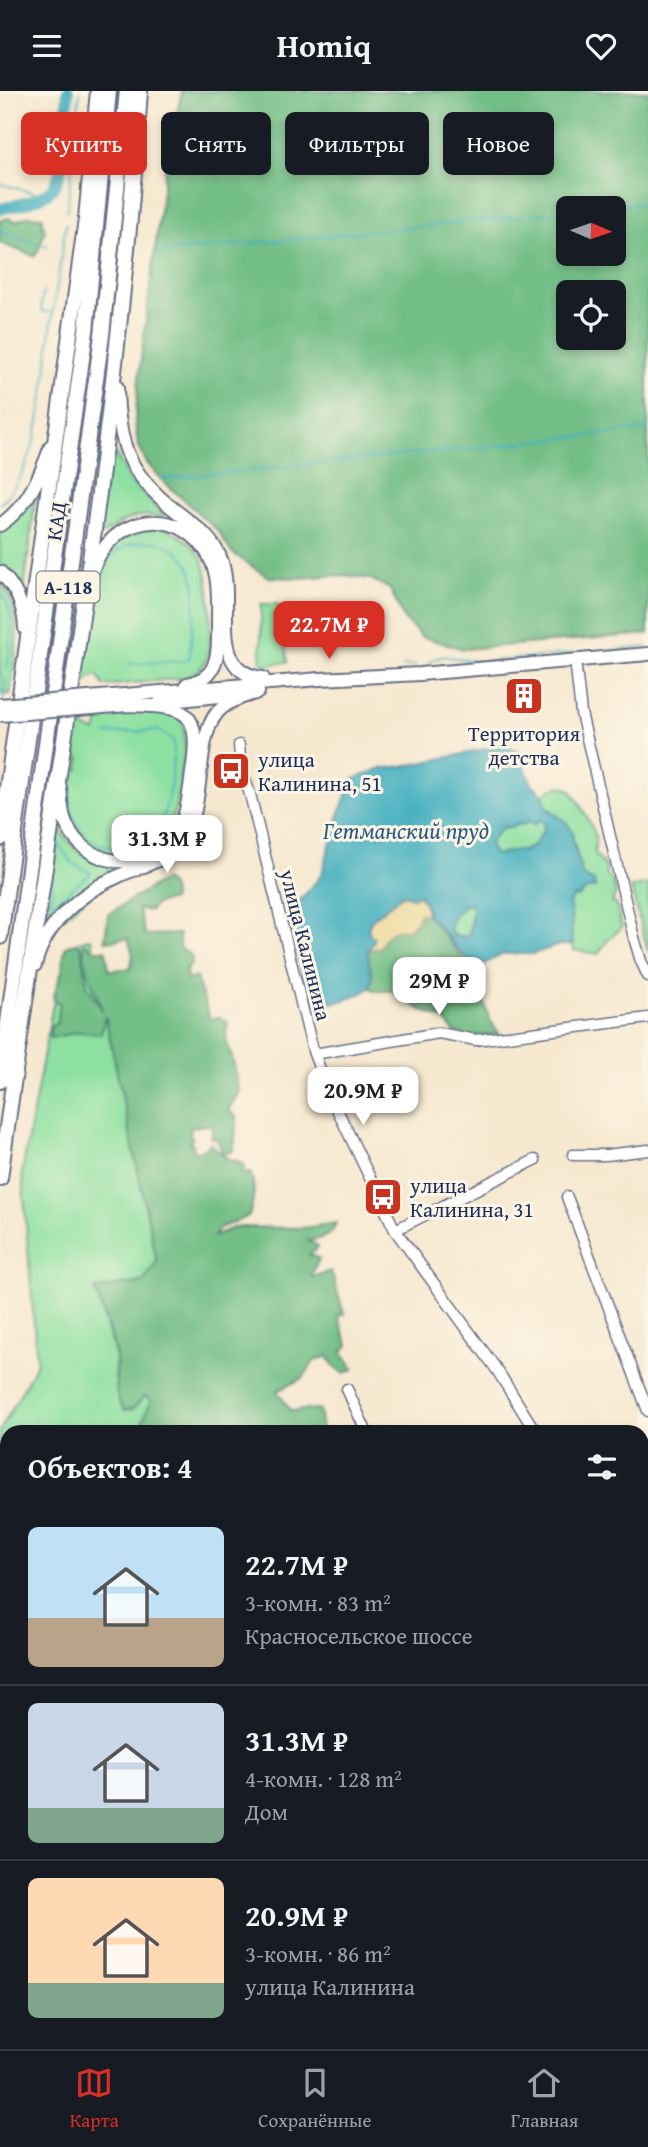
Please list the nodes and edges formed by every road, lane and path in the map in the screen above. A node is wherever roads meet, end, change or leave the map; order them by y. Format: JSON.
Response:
{"nodes":[{"id":1,"x":98,"y":91,"type":"edge"},
{"id":2,"x":109,"y":91,"type":"edge"},
{"id":3,"x":127,"y":91,"type":"edge"},
{"id":4,"x":140,"y":91,"type":"edge"},
{"id":5,"x":116,"y":363,"type":"junction"},
{"id":6,"x":59,"y":419,"type":"junction"},
{"id":7,"x":0,"y":525,"type":"edge"},
{"id":8,"x":0,"y":572,"type":"edge"},
{"id":9,"x":82,"y":617,"type":"junction"},
{"id":10,"x":648,"y":654,"type":"edge"},
{"id":11,"x":575,"y":660,"type":"junction"},
{"id":12,"x":403,"y":675,"type":"junction"},
{"id":13,"x":23,"y":677,"type":"junction"},
{"id":14,"x":320,"y":679,"type":"junction"},
{"id":15,"x":258,"y":692,"type":"junction"},
{"id":16,"x":150,"y":693,"type":"junction"},
{"id":17,"x":104,"y":702,"type":"junction"},
{"id":18,"x":0,"y":705,"type":"edge"},
{"id":19,"x":121,"y":705,"type":"junction"},
{"id":20,"x":0,"y":715,"type":"edge"},
{"id":21,"x":239,"y":745,"type":"dead end"},
{"id":22,"x":59,"y":776,"type":"junction"},
{"id":23,"x":2,"y":810,"type":"edge"},
{"id":24,"x":0,"y":839,"type":"edge"},
{"id":25,"x":0,"y":937,"type":"edge"},
{"id":26,"x":648,"y":976,"type":"edge"},
{"id":27,"x":648,"y":1018,"type":"edge"},
{"id":28,"x":21,"y":1023,"type":"junction"},
{"id":29,"x":314,"y":1054,"type":"junction"},
{"id":30,"x":0,"y":1081,"type":"edge"},
{"id":31,"x":648,"y":1150,"type":"edge"},
{"id":32,"x":573,"y":1155,"type":"dead end"},
{"id":33,"x":535,"y":1160,"type":"dead end"},
{"id":34,"x":0,"y":1178,"type":"edge"},
{"id":35,"x":567,"y":1197,"type":"dead end"},
{"id":36,"x":395,"y":1230,"type":"junction"},
{"id":37,"x":637,"y":1382,"type":"junction"},
{"id":38,"x":648,"y":1386,"type":"edge"},
{"id":39,"x":347,"y":1389,"type":"dead end"},
{"id":40,"x":648,"y":1411,"type":"edge"},
{"id":41,"x":363,"y":1425,"type":"edge"},
{"id":42,"x":531,"y":1425,"type":"edge"}],
"edges":[{"from":1,"to":6,"type":"highway"},
{"from":2,"to":25,"type":"highway","name":"КАД","number":"А-118"},
{"from":3,"to":30,"type":"highway","name":"КАД","number":"А-118"},
{"from":4,"to":5,"type":"highway"},
{"from":5,"to":9,"type":"highway"},
{"from":5,"to":14,"type":"main road"},
{"from":6,"to":7,"type":"main road"},
{"from":6,"to":13,"type":"highway"},
{"from":8,"to":13,"type":"main road"},
{"from":9,"to":16,"type":"main road"},
{"from":9,"to":22,"type":"highway"},
{"from":10,"to":11,"type":"main road"},
{"from":11,"to":12,"type":"main road"},
{"from":11,"to":26,"type":"street"},
{"from":12,"to":14,"type":"main road"},
{"from":12,"to":15,"type":"main road"},
{"from":13,"to":23,"type":"highway"},
{"from":14,"to":16,"type":"main road"},
{"from":15,"to":19,"type":"main road"},
{"from":15,"to":28,"type":"main road"},
{"from":16,"to":17,"type":"main road"},
{"from":17,"to":18,"type":"main road","bridge":true},
{"from":17,"to":19,"type":"main road"},
{"from":17,"to":20,"type":"main road","bridge":true},
{"from":19,"to":22,"type":"main road"},
{"from":21,"to":29,"type":"street","name":"улица Калинина"},
{"from":22,"to":28,"type":"highway"},
{"from":23,"to":24,"type":"highway"},
{"from":27,"to":29,"type":"street"},
{"from":28,"to":34,"type":"highway"},
{"from":29,"to":36,"type":"street","name":"улица Калинина"},
{"from":31,"to":32,"type":"street"},
{"from":33,"to":36,"type":"street"},
{"from":35,"to":37,"type":"street"},
{"from":36,"to":42,"type":"street","name":"улица Калинина"},
{"from":37,"to":38,"type":"street"},
{"from":37,"to":40,"type":"street"},
{"from":39,"to":41,"type":"street"}]}
